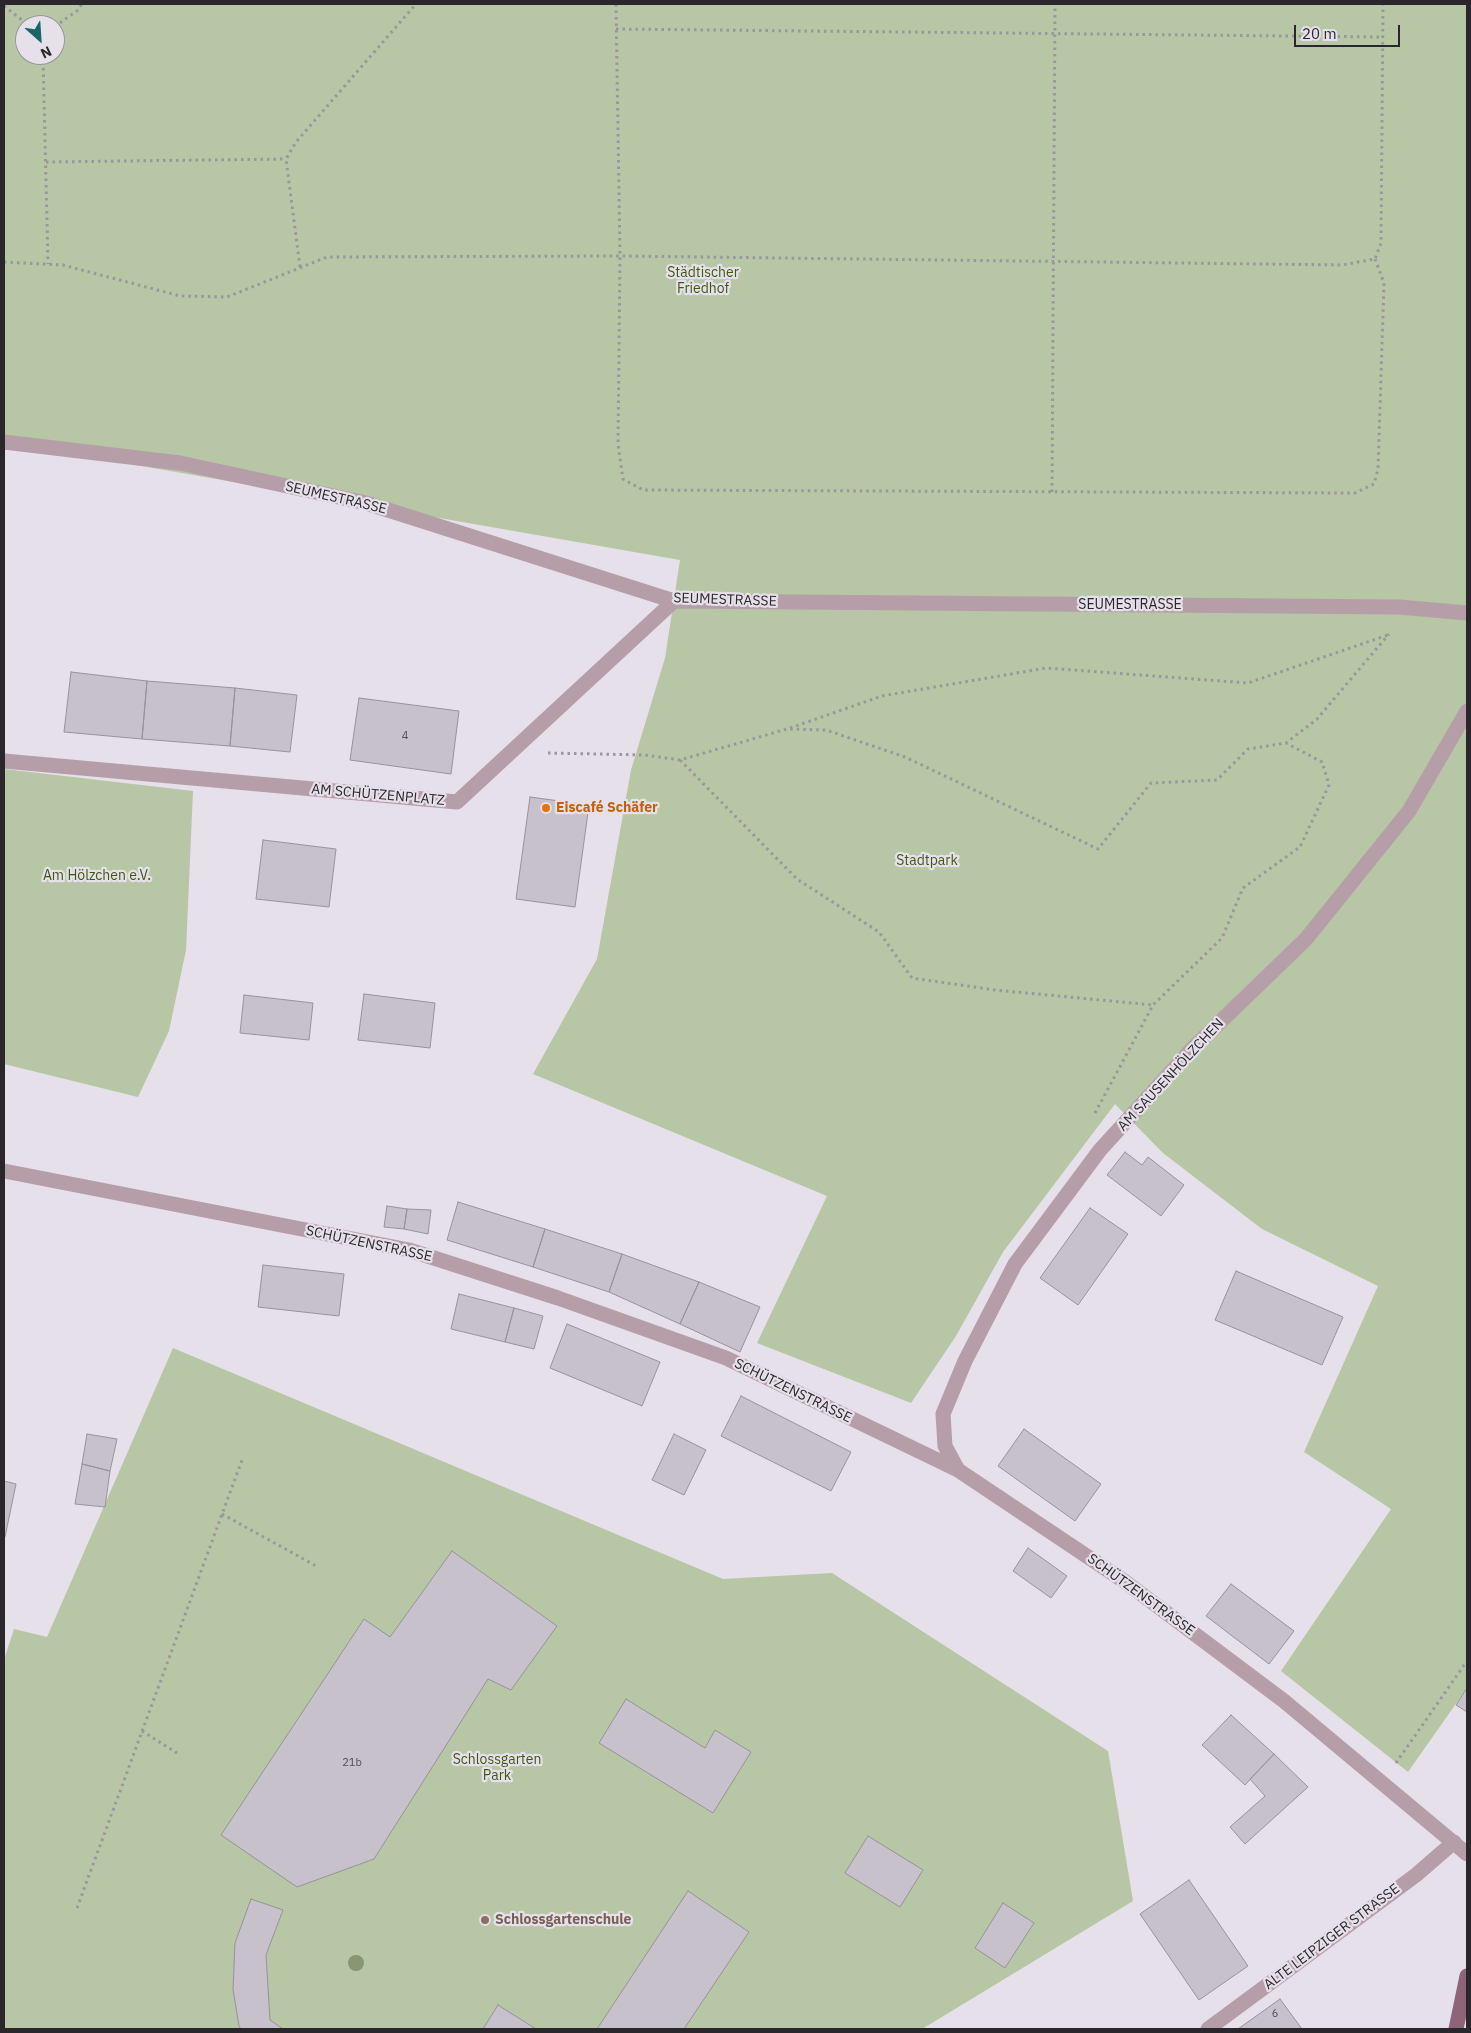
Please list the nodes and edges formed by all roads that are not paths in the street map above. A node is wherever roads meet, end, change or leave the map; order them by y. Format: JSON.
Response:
{"nodes":[{"id":1,"x":4,"y":442,"type":"edge"},
{"id":2,"x":674,"y":601,"type":"junction"},
{"id":3,"x":1467,"y":613,"type":"edge"},
{"id":4,"x":1467,"y":712,"type":"edge"},
{"id":5,"x":4,"y":760,"type":"edge"},
{"id":6,"x":4,"y":1171,"type":"edge"},
{"id":7,"x":958,"y":1470,"type":"junction"},
{"id":8,"x":1454,"y":1842,"type":"junction"},
{"id":9,"x":1467,"y":1854,"type":"edge"},
{"id":10,"x":1467,"y":1976,"type":"edge"},
{"id":11,"x":1208,"y":2029,"type":"edge"},
{"id":12,"x":1456,"y":2029,"type":"edge"}],
"edges":[{"from":1,"to":2,"type":"street","name":"SEUMESTRASSE"},
{"from":2,"to":3,"type":"street","name":"SEUMESTRASSE"},
{"from":2,"to":5,"type":"street","name":"AM SCHÜTZENPLATZ"},
{"from":4,"to":7,"type":"street","name":"AM SAUSENHÖLZCHEN"},
{"from":6,"to":7,"type":"street","name":"SCHÜTZENSTRASSE"},
{"from":7,"to":8,"type":"street","name":"SCHÜTZENSTRASSE"},
{"from":8,"to":9,"type":"street","name":"SCHÜTZENSTRASSE"},
{"from":8,"to":11,"type":"street","name":"ALTE LEIPZIGER STRASSE"},
{"from":10,"to":12,"type":"main road"}]}
